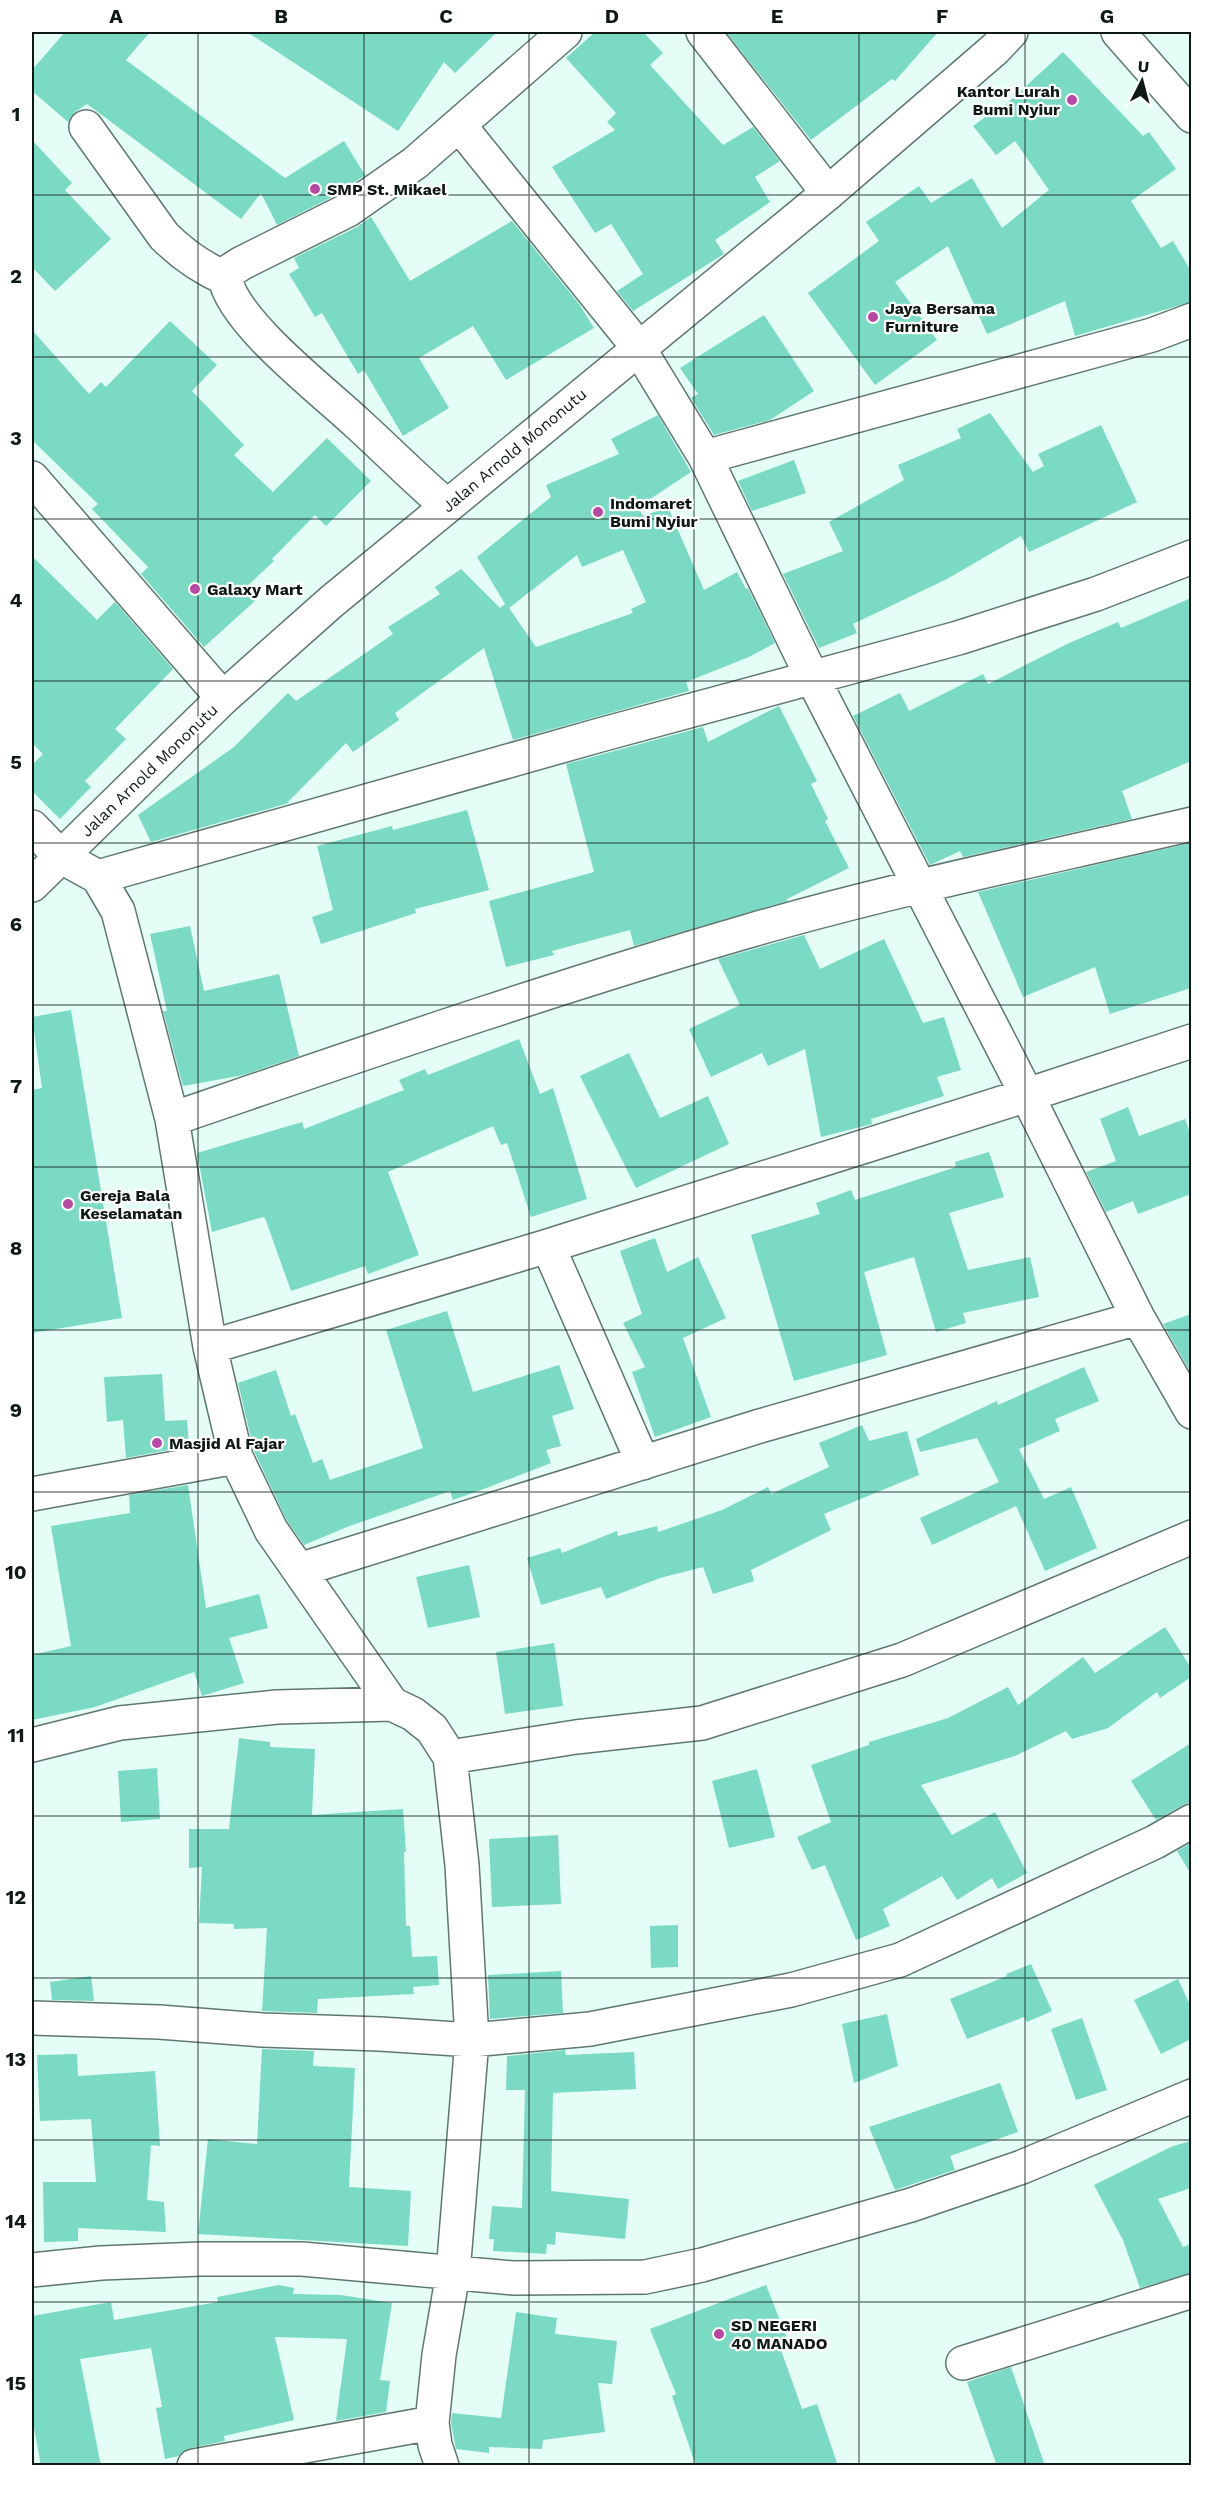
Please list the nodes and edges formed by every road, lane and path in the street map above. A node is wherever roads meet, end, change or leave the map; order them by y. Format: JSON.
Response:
{"nodes":[{"id":1,"x":565,"y":32,"type":"edge"},
{"id":2,"x":702,"y":32,"type":"edge"},
{"id":3,"x":1011,"y":32,"type":"edge"},
{"id":4,"x":1118,"y":32,"type":"edge"},
{"id":5,"x":1191,"y":116,"type":"edge"},
{"id":6,"x":459,"y":125,"type":"junction"},
{"id":7,"x":86,"y":127,"type":"dead end"},
{"id":8,"x":828,"y":193,"type":"junction"},
{"id":9,"x":225,"y":278,"type":"junction"},
{"id":10,"x":1191,"y":320,"type":"edge"},
{"id":11,"x":638,"y":347,"type":"junction"},
{"id":12,"x":705,"y":457,"type":"junction"},
{"id":13,"x":32,"y":478,"type":"edge"},
{"id":14,"x":447,"y":506,"type":"junction"},
{"id":15,"x":1191,"y":557,"type":"edge"},
{"id":16,"x":813,"y":679,"type":"junction"},
{"id":17,"x":223,"y":698,"type":"junction"},
{"id":18,"x":1191,"y":824,"type":"edge"},
{"id":19,"x":32,"y":827,"type":"edge"},
{"id":20,"x":60,"y":856,"type":"junction"},
{"id":21,"x":98,"y":877,"type":"junction"},
{"id":22,"x":32,"y":885,"type":"edge"},
{"id":23,"x":921,"y":887,"type":"junction"},
{"id":24,"x":1191,"y":1041,"type":"edge"},
{"id":25,"x":1027,"y":1095,"type":"junction"},
{"id":26,"x":172,"y":1119,"type":"junction"},
{"id":27,"x":548,"y":1246,"type":"junction"},
{"id":28,"x":1138,"y":1318,"type":"junction"},
{"id":29,"x":210,"y":1347,"type":"junction"},
{"id":30,"x":1191,"y":1412,"type":"edge"},
{"id":31,"x":236,"y":1457,"type":"junction"},
{"id":32,"x":643,"y":1463,"type":"junction"},
{"id":33,"x":32,"y":1494,"type":"edge"},
{"id":34,"x":1191,"y":1537,"type":"edge"},
{"id":35,"x":300,"y":1570,"type":"junction"},
{"id":36,"x":393,"y":1704,"type":"junction"},
{"id":37,"x":32,"y":1745,"type":"edge"},
{"id":38,"x":450,"y":1757,"type":"junction"},
{"id":39,"x":1191,"y":1821,"type":"edge"},
{"id":40,"x":32,"y":2018,"type":"edge"},
{"id":41,"x":472,"y":2040,"type":"junction"},
{"id":42,"x":1191,"y":2096,"type":"edge"},
{"id":43,"x":32,"y":2270,"type":"edge"},
{"id":44,"x":453,"y":2273,"type":"junction"},
{"id":45,"x":1191,"y":2291,"type":"edge"},
{"id":46,"x":963,"y":2363,"type":"dead end"},
{"id":47,"x":432,"y":2423,"type":"junction"},
{"id":48,"x":194,"y":2466,"type":"edge"},
{"id":49,"x":442,"y":2466,"type":"edge"}],
"edges":[{"from":1,"to":6,"type":"street"},
{"from":2,"to":8,"type":"street"},
{"from":3,"to":8,"type":"street","name":"Jalan Arnold Mononutu"},
{"from":4,"to":5,"type":"street"},
{"from":6,"to":9,"type":"street"},
{"from":6,"to":11,"type":"street"},
{"from":7,"to":9,"type":"street"},
{"from":8,"to":11,"type":"street","name":"Jalan Arnold Mononutu"},
{"from":9,"to":14,"type":"street"},
{"from":10,"to":12,"type":"street"},
{"from":11,"to":12,"type":"street"},
{"from":11,"to":14,"type":"street","name":"Jalan Arnold Mononutu"},
{"from":12,"to":16,"type":"street"},
{"from":13,"to":17,"type":"street"},
{"from":14,"to":17,"type":"street","name":"Jalan Arnold Mononutu"},
{"from":15,"to":16,"type":"street"},
{"from":16,"to":21,"type":"street"},
{"from":16,"to":23,"type":"street"},
{"from":17,"to":20,"type":"street","name":"Jalan Arnold Mononutu"},
{"from":18,"to":23,"type":"street"},
{"from":19,"to":20,"type":"street"},
{"from":20,"to":21,"type":"street"},
{"from":20,"to":22,"type":"street","name":"Jalan Arnold Mononutu"},
{"from":21,"to":26,"type":"street"},
{"from":23,"to":25,"type":"street"},
{"from":23,"to":26,"type":"street"},
{"from":24,"to":25,"type":"street"},
{"from":25,"to":27,"type":"street"},
{"from":25,"to":28,"type":"street"},
{"from":26,"to":29,"type":"street"},
{"from":27,"to":29,"type":"street"},
{"from":27,"to":32,"type":"street"},
{"from":28,"to":30,"type":"street"},
{"from":28,"to":32,"type":"street"},
{"from":29,"to":31,"type":"street"},
{"from":31,"to":33,"type":"street"},
{"from":31,"to":35,"type":"street"},
{"from":32,"to":35,"type":"street"},
{"from":34,"to":38,"type":"street"},
{"from":35,"to":36,"type":"street"},
{"from":36,"to":37,"type":"street"},
{"from":36,"to":38,"type":"street"},
{"from":38,"to":41,"type":"street"},
{"from":39,"to":41,"type":"street"},
{"from":40,"to":41,"type":"street"},
{"from":41,"to":44,"type":"street"},
{"from":42,"to":44,"type":"street"},
{"from":43,"to":44,"type":"street"},
{"from":44,"to":47,"type":"street"},
{"from":45,"to":46,"type":"street"},
{"from":47,"to":48,"type":"street"},
{"from":47,"to":49,"type":"street"}]}
